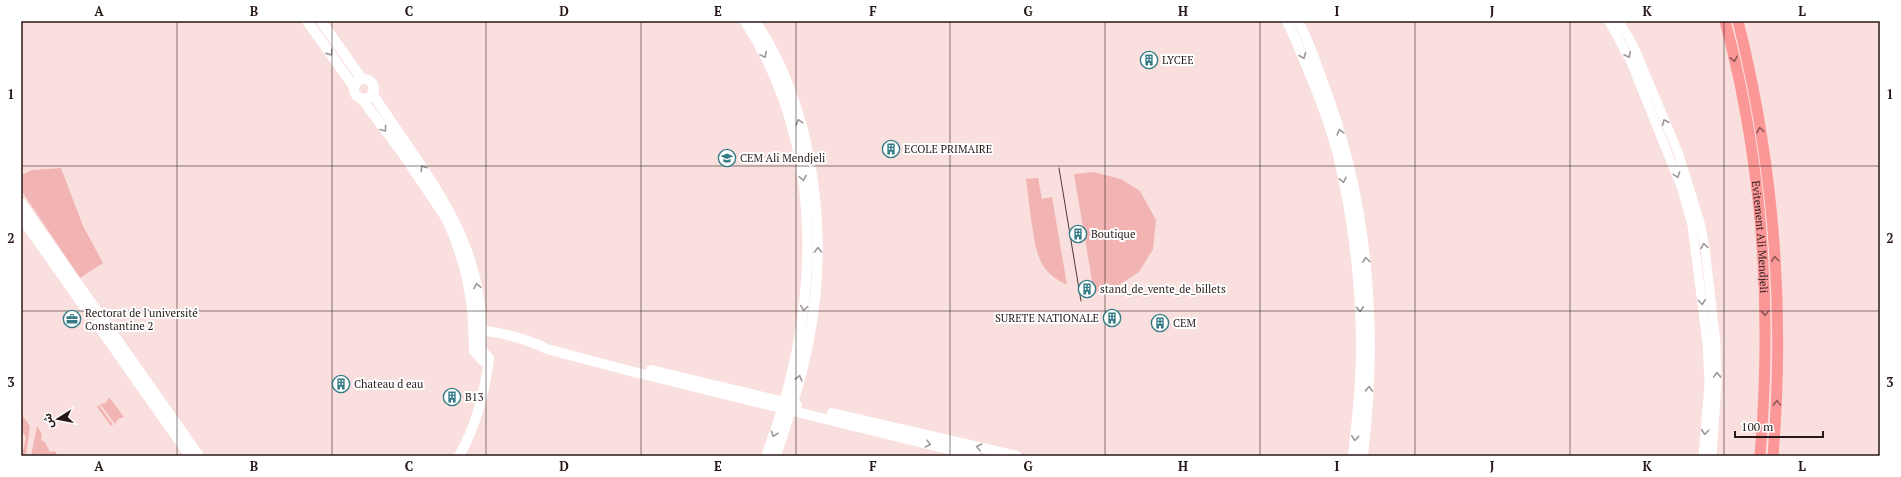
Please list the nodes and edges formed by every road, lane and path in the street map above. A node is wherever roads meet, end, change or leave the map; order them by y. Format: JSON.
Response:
{"nodes":[{"id":1,"x":307,"y":21,"type":"edge"},
{"id":2,"x":321,"y":21,"type":"edge"},
{"id":3,"x":745,"y":21,"type":"edge"},
{"id":4,"x":755,"y":21,"type":"edge"},
{"id":5,"x":1287,"y":21,"type":"edge"},
{"id":6,"x":1298,"y":21,"type":"edge"},
{"id":7,"x":1609,"y":21,"type":"edge"},
{"id":8,"x":1619,"y":21,"type":"edge"},
{"id":9,"x":1725,"y":21,"type":"edge"},
{"id":10,"x":1738,"y":21,"type":"edge"},
{"id":11,"x":362,"y":79,"type":"junction"},
{"id":12,"x":354,"y":87,"type":"junction"},
{"id":13,"x":372,"y":93,"type":"junction"},
{"id":14,"x":361,"y":98,"type":"junction"},
{"id":15,"x":21,"y":203,"type":"edge"},
{"id":16,"x":21,"y":217,"type":"edge"},
{"id":17,"x":478,"y":330,"type":"junction"},
{"id":18,"x":787,"y":406,"type":"junction"},
{"id":19,"x":190,"y":456,"type":"edge"},
{"id":20,"x":199,"y":456,"type":"edge"},
{"id":21,"x":454,"y":456,"type":"edge"},
{"id":22,"x":459,"y":456,"type":"edge"},
{"id":23,"x":766,"y":456,"type":"edge"},
{"id":24,"x":776,"y":456,"type":"edge"},
{"id":25,"x":976,"y":456,"type":"edge"},
{"id":26,"x":1017,"y":456,"type":"edge"},
{"id":27,"x":1353,"y":456,"type":"edge"},
{"id":28,"x":1362,"y":456,"type":"edge"},
{"id":29,"x":1703,"y":456,"type":"edge"},
{"id":30,"x":1712,"y":456,"type":"edge"},
{"id":31,"x":1760,"y":456,"type":"edge"},
{"id":32,"x":1773,"y":456,"type":"edge"}],
"edges":[{"from":1,"to":12,"type":"main road","one_way":true},
{"from":2,"to":11,"type":"main road"},
{"from":3,"to":18,"type":"main road","one_way":true},
{"from":18,"to":4,"type":"main road","one_way":true},
{"from":5,"to":27,"type":"main road","one_way":true},
{"from":28,"to":6,"type":"main road","one_way":true},
{"from":7,"to":29,"type":"street","one_way":true},
{"from":30,"to":8,"type":"street","one_way":true},
{"from":9,"to":31,"type":"highway","name":"Evitement Ali Mendjeli","one_way":true},
{"from":32,"to":10,"type":"highway","name":"Evitement Ali Mendjeli","one_way":true},
{"from":11,"to":12,"type":"main road"},
{"from":11,"to":13,"type":"main road"},
{"from":12,"to":14,"type":"main road"},
{"from":13,"to":14,"type":"main road"},
{"from":17,"to":13,"type":"main road","one_way":true},
{"from":14,"to":17,"type":"main road","one_way":true},
{"from":15,"to":20,"type":"main road"},
{"from":16,"to":19,"type":"main road"},
{"from":17,"to":18,"type":"main road"},
{"from":17,"to":21,"type":"main road"},
{"from":17,"to":22,"type":"main road"},
{"from":18,"to":23,"type":"main road","one_way":true},
{"from":18,"to":24,"type":"main road"},
{"from":18,"to":25,"type":"main road","one_way":true},
{"from":26,"to":18,"type":"main road","one_way":true}]}
